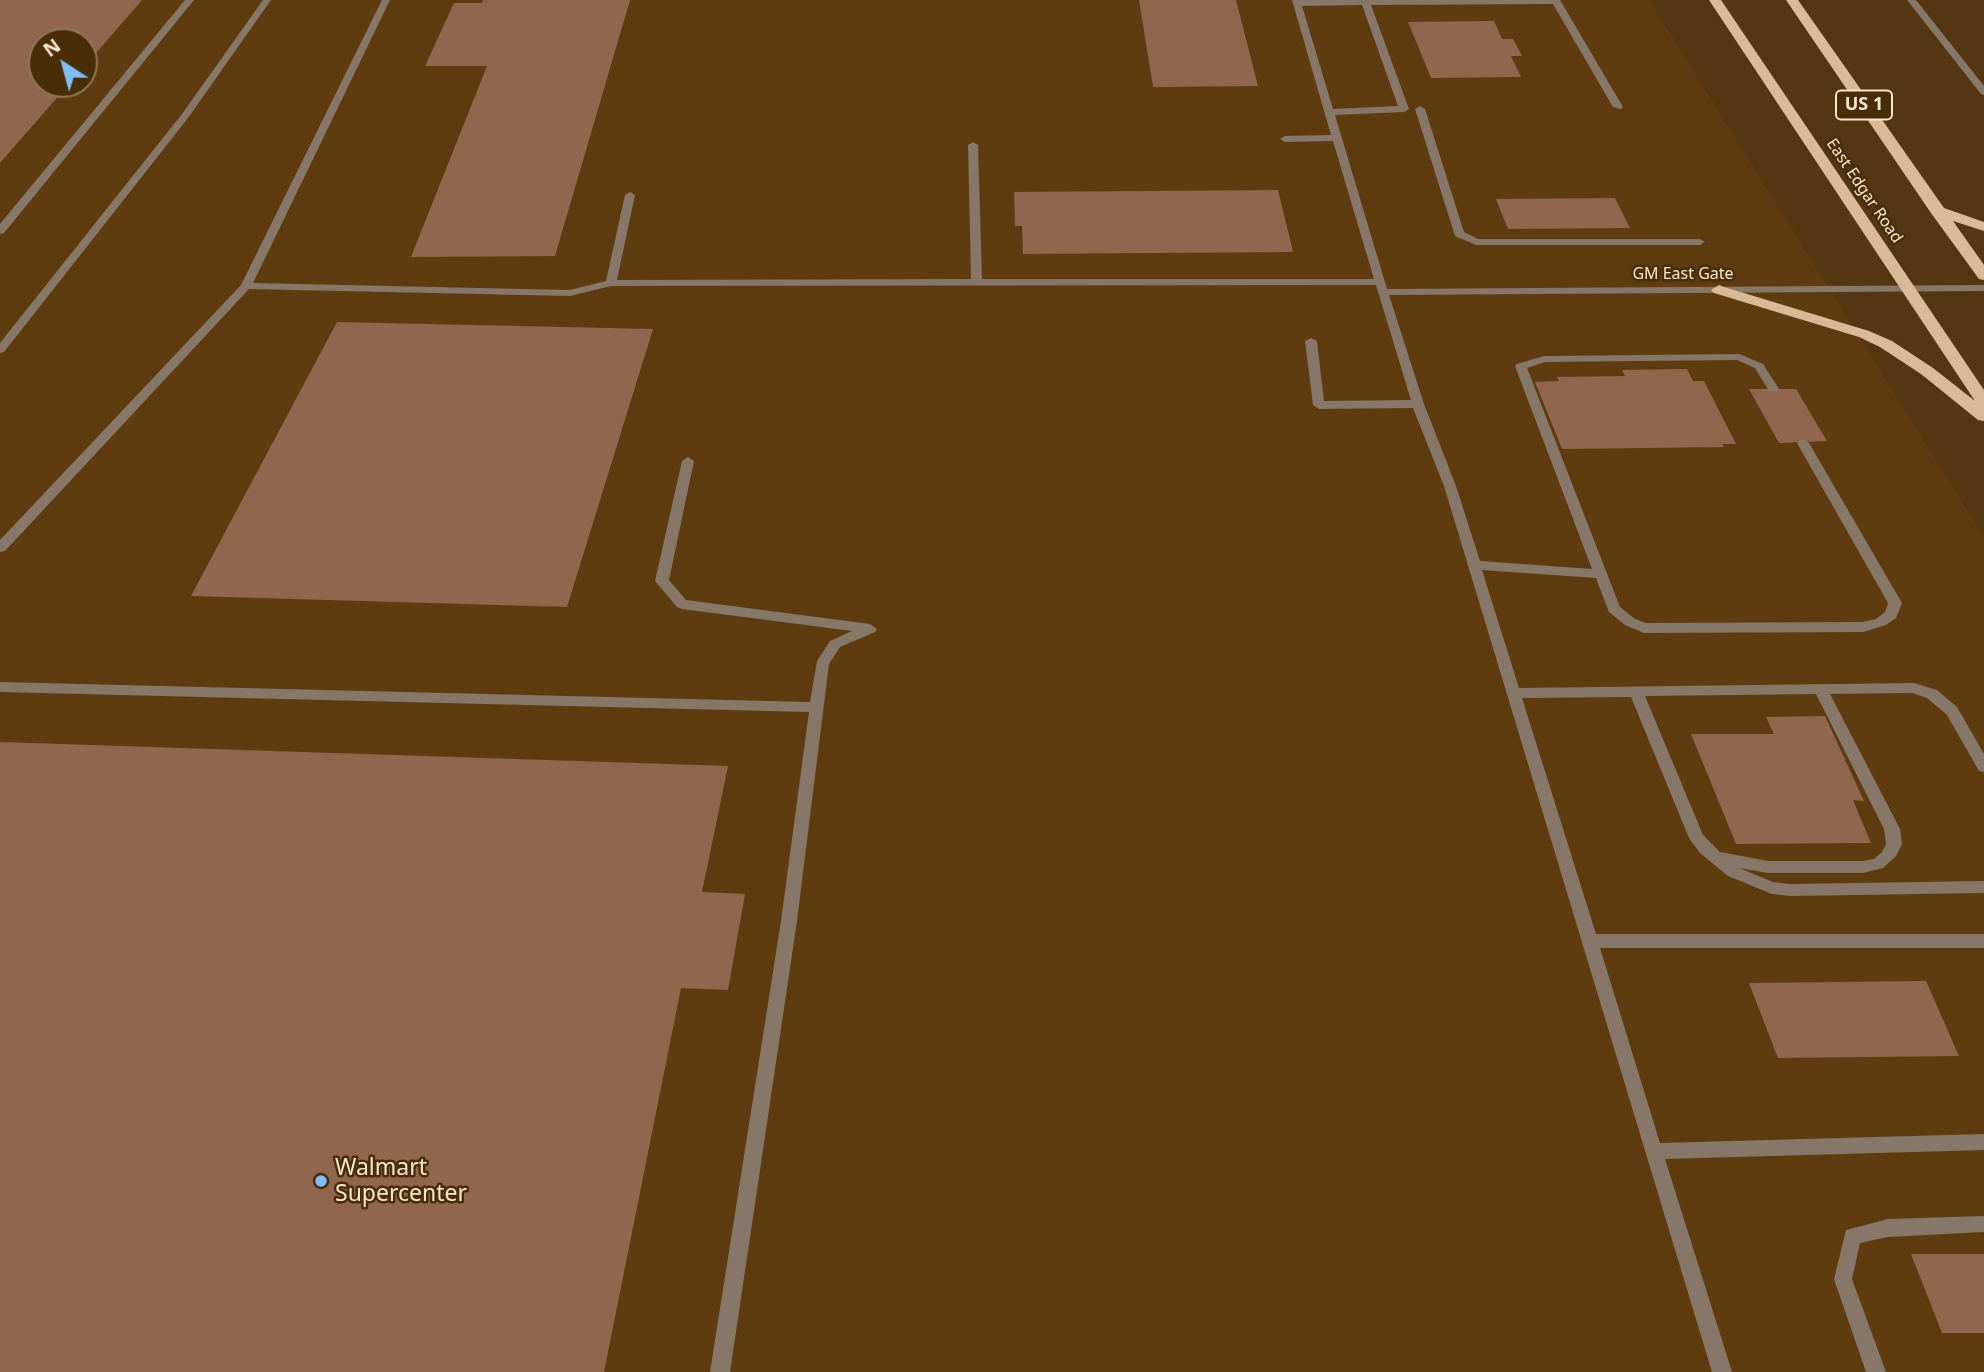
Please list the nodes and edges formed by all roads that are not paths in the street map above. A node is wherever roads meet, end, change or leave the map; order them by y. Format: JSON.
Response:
{"nodes":[{"id":1,"x":190,"y":0,"type":"edge"},
{"id":2,"x":267,"y":0,"type":"edge"},
{"id":3,"x":386,"y":0,"type":"edge"},
{"id":4,"x":1715,"y":0,"type":"edge"},
{"id":5,"x":1792,"y":0,"type":"edge"},
{"id":6,"x":1911,"y":0,"type":"edge"},
{"id":7,"x":1388,"y":1,"type":"edge"},
{"id":8,"x":1520,"y":1,"type":"edge"},
{"id":9,"x":1296,"y":2,"type":"edge"},
{"id":10,"x":1365,"y":2,"type":"junction"},
{"id":11,"x":1984,"y":92,"type":"edge"},
{"id":12,"x":1618,"y":107,"type":"dead end"},
{"id":13,"x":1420,"y":108,"type":"dead end"},
{"id":14,"x":1329,"y":112,"type":"junction"},
{"id":15,"x":1337,"y":138,"type":"junction"},
{"id":16,"x":1285,"y":139,"type":"dead end"},
{"id":17,"x":973,"y":145,"type":"dead end"},
{"id":18,"x":630,"y":195,"type":"dead end"},
{"id":19,"x":1936,"y":210,"type":"junction"},
{"id":20,"x":1984,"y":227,"type":"edge"},
{"id":21,"x":0,"y":231,"type":"edge"},
{"id":22,"x":1700,"y":242,"type":"dead end"},
{"id":23,"x":1984,"y":276,"type":"edge"},
{"id":24,"x":611,"y":283,"type":"junction"},
{"id":25,"x":976,"y":284,"type":"junction"},
{"id":26,"x":246,"y":286,"type":"junction"},
{"id":27,"x":1382,"y":287,"type":"junction"},
{"id":28,"x":1908,"y":288,"type":"junction"},
{"id":29,"x":1984,"y":288,"type":"edge"},
{"id":30,"x":1719,"y":289,"type":"junction"},
{"id":31,"x":1311,"y":341,"type":"dead end"},
{"id":32,"x":0,"y":350,"type":"edge"},
{"id":33,"x":1773,"y":389,"type":"dead end"},
{"id":34,"x":1984,"y":402,"type":"edge"},
{"id":35,"x":1418,"y":404,"type":"junction"},
{"id":36,"x":1984,"y":416,"type":"edge"},
{"id":37,"x":1803,"y":443,"type":"dead end"},
{"id":38,"x":688,"y":461,"type":"dead end"},
{"id":39,"x":0,"y":548,"type":"edge"},
{"id":40,"x":1474,"y":565,"type":"junction"},
{"id":41,"x":1601,"y":574,"type":"junction"},
{"id":42,"x":0,"y":687,"type":"edge"},
{"id":43,"x":1820,"y":688,"type":"junction"},
{"id":44,"x":1635,"y":690,"type":"junction"},
{"id":45,"x":1513,"y":693,"type":"junction"},
{"id":46,"x":817,"y":707,"type":"junction"},
{"id":47,"x":1984,"y":767,"type":"edge"},
{"id":48,"x":1715,"y":858,"type":"junction"},
{"id":49,"x":1984,"y":887,"type":"edge"},
{"id":50,"x":1589,"y":941,"type":"junction"},
{"id":51,"x":1984,"y":941,"type":"edge"},
{"id":52,"x":1984,"y":1142,"type":"edge"},
{"id":53,"x":1654,"y":1151,"type":"junction"},
{"id":54,"x":1984,"y":1224,"type":"edge"},
{"id":55,"x":720,"y":1372,"type":"edge"},
{"id":56,"x":1722,"y":1372,"type":"edge"},
{"id":57,"x":1876,"y":1372,"type":"edge"}],
"edges":[{"from":1,"to":21,"type":"lane"},
{"from":2,"to":32,"type":"lane"},
{"from":3,"to":26,"type":"lane"},
{"from":4,"to":28,"type":"highway","name":"East Edgar Road"},
{"from":5,"to":19,"type":"highway","number":"US 1"},
{"from":6,"to":11,"type":"lane"},
{"from":7,"to":8,"type":"lane"},
{"from":7,"to":10,"type":"lane"},
{"from":8,"to":12,"type":"lane"},
{"from":9,"to":10,"type":"lane"},
{"from":9,"to":14,"type":"lane"},
{"from":10,"to":14,"type":"lane"},
{"from":13,"to":22,"type":"lane"},
{"from":14,"to":15,"type":"lane"},
{"from":15,"to":16,"type":"lane"},
{"from":15,"to":27,"type":"lane"},
{"from":17,"to":25,"type":"lane"},
{"from":18,"to":24,"type":"lane"},
{"from":19,"to":20,"type":"highway"},
{"from":19,"to":23,"type":"highway","number":"US 1"},
{"from":24,"to":25,"type":"lane","name":"GM East Gate"},
{"from":24,"to":26,"type":"lane","name":"GM East Gate"},
{"from":25,"to":27,"type":"lane","name":"GM East Gate"},
{"from":26,"to":39,"type":"lane"},
{"from":27,"to":30,"type":"lane","name":"GM East Gate"},
{"from":27,"to":35,"type":"lane"},
{"from":28,"to":29,"type":"lane","name":"GM East Gate"},
{"from":28,"to":30,"type":"lane","name":"GM East Gate"},
{"from":28,"to":34,"type":"highway","name":"East Edgar Road"},
{"from":30,"to":36,"type":"highway"},
{"from":31,"to":35,"type":"lane"},
{"from":33,"to":41,"type":"lane"},
{"from":35,"to":40,"type":"lane"},
{"from":37,"to":41,"type":"lane"},
{"from":38,"to":46,"type":"lane"},
{"from":40,"to":41,"type":"lane"},
{"from":40,"to":45,"type":"lane"},
{"from":42,"to":46,"type":"lane"},
{"from":43,"to":44,"type":"lane"},
{"from":43,"to":47,"type":"lane"},
{"from":43,"to":48,"type":"lane"},
{"from":44,"to":45,"type":"lane"},
{"from":44,"to":48,"type":"lane"},
{"from":45,"to":50,"type":"lane"},
{"from":46,"to":55,"type":"lane"},
{"from":48,"to":49,"type":"lane"},
{"from":50,"to":51,"type":"lane"},
{"from":50,"to":53,"type":"lane"},
{"from":52,"to":53,"type":"lane"},
{"from":53,"to":56,"type":"lane"},
{"from":54,"to":57,"type":"lane"}]}
